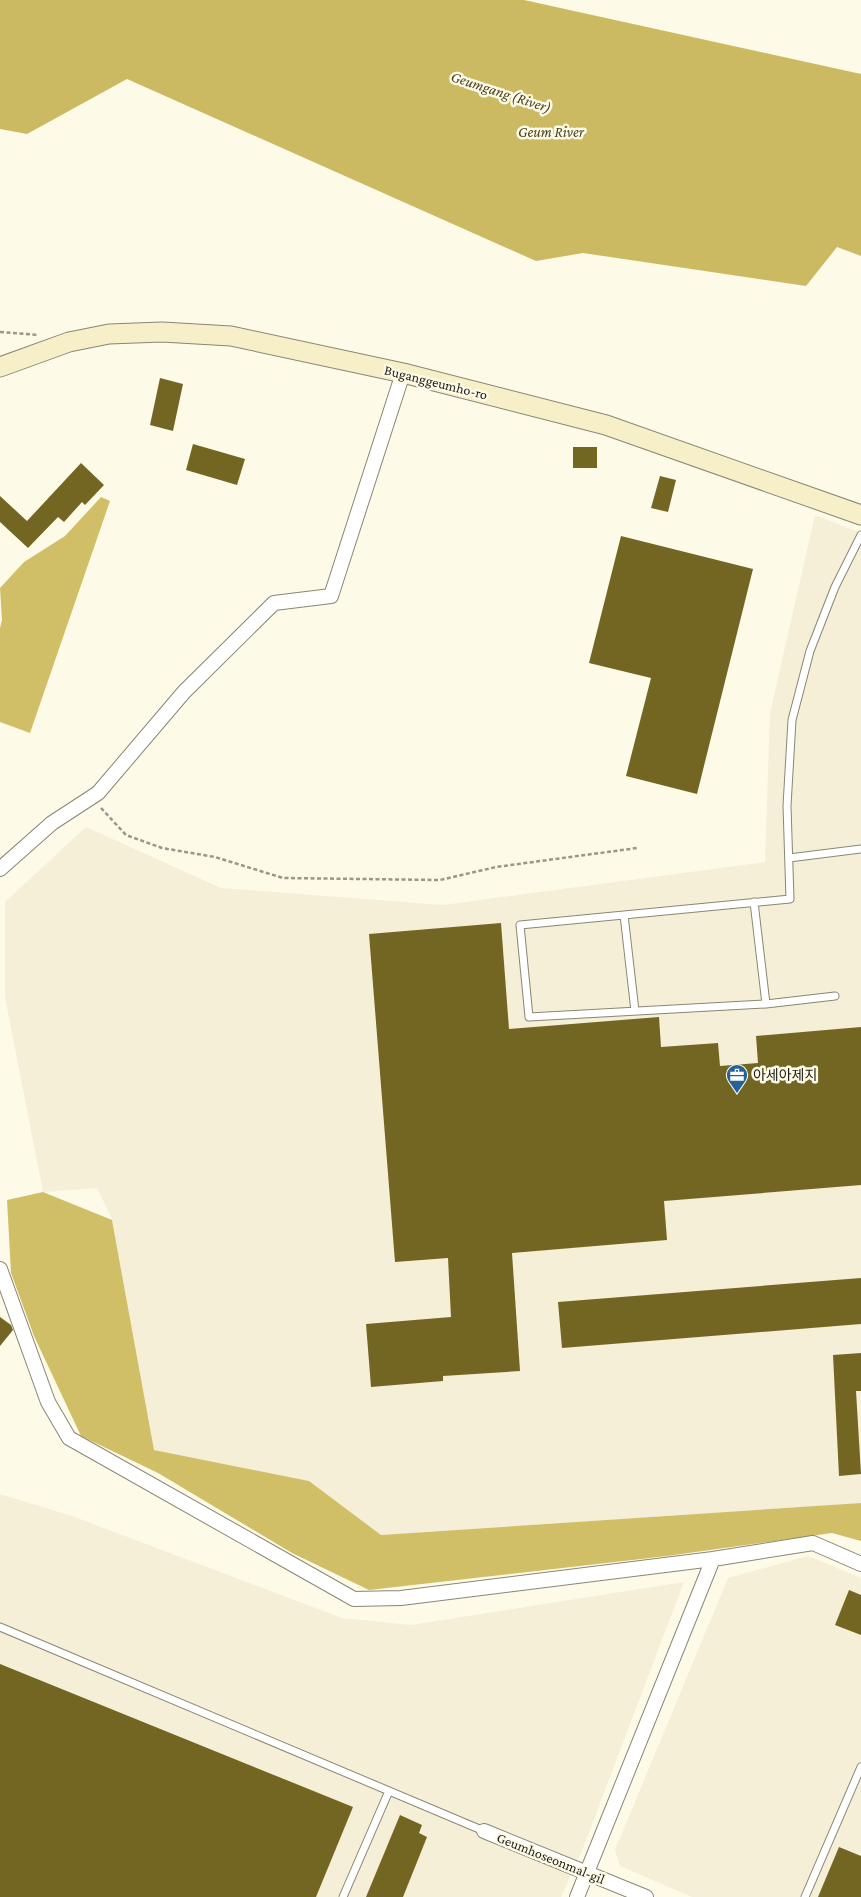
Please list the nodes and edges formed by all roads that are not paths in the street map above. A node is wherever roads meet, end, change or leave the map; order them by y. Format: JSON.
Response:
{"nodes":[{"id":1,"x":0,"y":367,"type":"edge"},
{"id":2,"x":403,"y":373,"type":"junction"},
{"id":3,"x":861,"y":515,"type":"edge"},
{"id":4,"x":861,"y":534,"type":"edge"},
{"id":5,"x":861,"y":849,"type":"edge"},
{"id":6,"x":789,"y":858,"type":"junction"},
{"id":7,"x":0,"y":869,"type":"edge"},
{"id":8,"x":754,"y":902,"type":"junction"},
{"id":9,"x":624,"y":915,"type":"junction"},
{"id":10,"x":834,"y":996,"type":"dead end"},
{"id":11,"x":766,"y":1004,"type":"junction"},
{"id":12,"x":634,"y":1011,"type":"junction"},
{"id":13,"x":0,"y":1269,"type":"edge"},
{"id":14,"x":713,"y":1559,"type":"junction"},
{"id":15,"x":861,"y":1564,"type":"edge"},
{"id":16,"x":0,"y":1627,"type":"edge"},
{"id":17,"x":861,"y":1767,"type":"edge"},
{"id":18,"x":389,"y":1791,"type":"junction"},
{"id":19,"x":484,"y":1830,"type":"joint"},
{"id":20,"x":587,"y":1873,"type":"junction"},
{"id":21,"x":344,"y":1897,"type":"edge"},
{"id":22,"x":577,"y":1897,"type":"edge"},
{"id":23,"x":646,"y":1897,"type":"edge"},
{"id":24,"x":805,"y":1897,"type":"edge"}],
"edges":[{"from":1,"to":2,"type":"street","name":"Buganggeumho-ro"},
{"from":2,"to":3,"type":"street","name":"Buganggeumho-ro"},
{"from":2,"to":7,"type":"street"},
{"from":4,"to":6,"type":"lane"},
{"from":5,"to":6,"type":"lane"},
{"from":6,"to":8,"type":"lane"},
{"from":8,"to":9,"type":"lane"},
{"from":8,"to":11,"type":"lane"},
{"from":9,"to":12,"type":"lane"},
{"from":9,"to":12,"type":"lane"},
{"from":10,"to":11,"type":"lane"},
{"from":11,"to":12,"type":"lane"},
{"from":13,"to":14,"type":"street"},
{"from":14,"to":15,"type":"street"},
{"from":14,"to":20,"type":"street"},
{"from":16,"to":18,"type":"lane"},
{"from":17,"to":24,"type":"lane"},
{"from":18,"to":19,"type":"lane"},
{"from":18,"to":21,"type":"lane"},
{"from":19,"to":20,"type":"street","name":"Geumhoseonmal-gil"},
{"from":20,"to":22,"type":"street"},
{"from":20,"to":23,"type":"street","name":"Geumhoseonmal-gil"}]}
